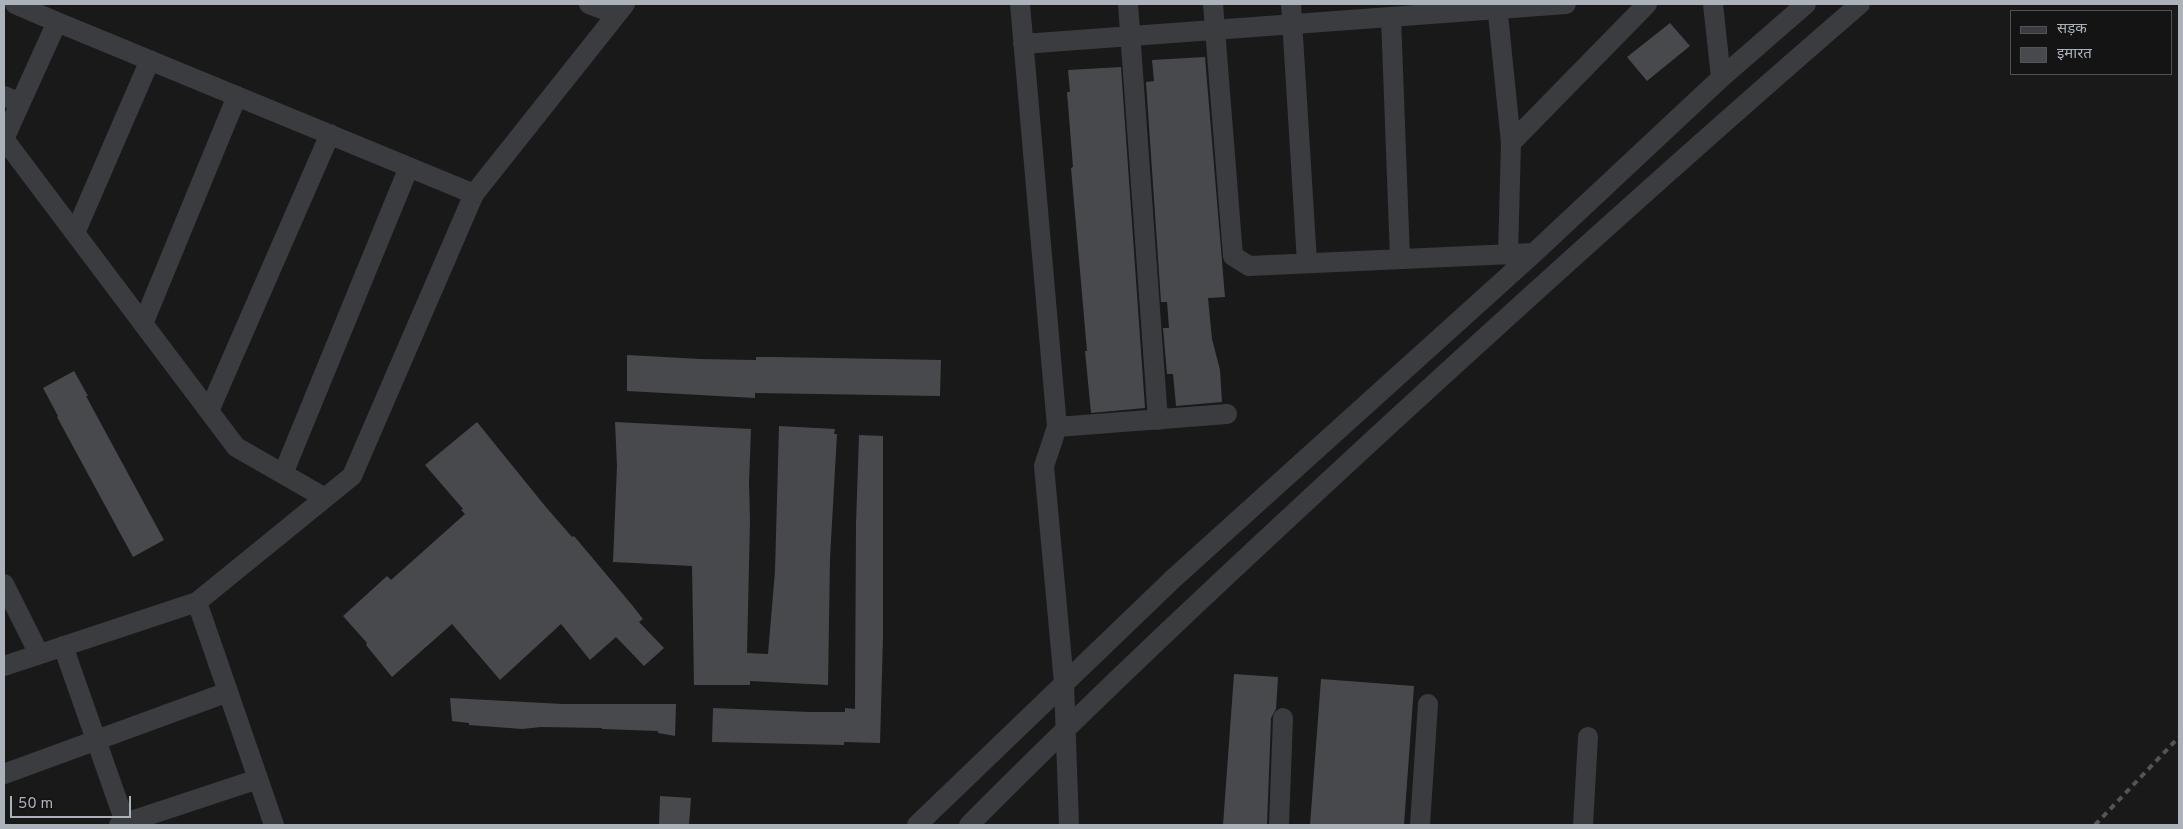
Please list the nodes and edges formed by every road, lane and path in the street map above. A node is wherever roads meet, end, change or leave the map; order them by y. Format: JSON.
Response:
{"nodes":[{"id":1,"x":15,"y":4,"type":"edge"},
{"id":2,"x":590,"y":4,"type":"edge"},
{"id":3,"x":1020,"y":4,"type":"edge"},
{"id":4,"x":1128,"y":4,"type":"edge"},
{"id":5,"x":1213,"y":4,"type":"edge"},
{"id":6,"x":1291,"y":4,"type":"edge"},
{"id":7,"x":1566,"y":4,"type":"edge"},
{"id":8,"x":1647,"y":4,"type":"edge"},
{"id":9,"x":1713,"y":4,"type":"edge"},
{"id":10,"x":1806,"y":4,"type":"edge"},
{"id":11,"x":1860,"y":4,"type":"edge"},
{"id":12,"x":1498,"y":6,"type":"edge"},
{"id":13,"x":620,"y":9,"type":"edge"},
{"id":14,"x":1391,"y":17,"type":"junction"},
{"id":15,"x":57,"y":22,"type":"junction"},
{"id":16,"x":1294,"y":24,"type":"junction"},
{"id":17,"x":1216,"y":30,"type":"junction"},
{"id":18,"x":1130,"y":36,"type":"junction"},
{"id":19,"x":1023,"y":44,"type":"junction"},
{"id":20,"x":150,"y":60,"type":"junction"},
{"id":21,"x":1721,"y":78,"type":"junction"},
{"id":22,"x":237,"y":96,"type":"junction"},
{"id":23,"x":12,"y":100,"type":"edge"},
{"id":24,"x":330,"y":134,"type":"junction"},
{"id":25,"x":4,"y":139,"type":"edge"},
{"id":26,"x":1511,"y":143,"type":"junction"},
{"id":27,"x":410,"y":167,"type":"junction"},
{"id":28,"x":474,"y":194,"type":"junction"},
{"id":29,"x":75,"y":233,"type":"junction"},
{"id":30,"x":1534,"y":253,"type":"junction"},
{"id":31,"x":1508,"y":254,"type":"junction"},
{"id":32,"x":1400,"y":258,"type":"junction"},
{"id":33,"x":1307,"y":262,"type":"junction"},
{"id":34,"x":143,"y":324,"type":"junction"},
{"id":35,"x":209,"y":411,"type":"junction"},
{"id":36,"x":1227,"y":414,"type":"dead end"},
{"id":37,"x":1158,"y":420,"type":"junction"},
{"id":38,"x":1057,"y":428,"type":"junction"},
{"id":39,"x":283,"y":474,"type":"junction"},
{"id":40,"x":325,"y":498,"type":"junction"},
{"id":41,"x":4,"y":584,"type":"edge"},
{"id":42,"x":197,"y":602,"type":"junction"},
{"id":43,"x":63,"y":646,"type":"junction"},
{"id":44,"x":38,"y":654,"type":"junction"},
{"id":45,"x":4,"y":666,"type":"edge"},
{"id":46,"x":1064,"y":683,"type":"junction"},
{"id":47,"x":228,"y":692,"type":"junction"},
{"id":48,"x":1428,"y":704,"type":"dead end"},
{"id":49,"x":1283,"y":718,"type":"dead end"},
{"id":50,"x":1066,"y":730,"type":"junction"},
{"id":51,"x":1588,"y":737,"type":"dead end"},
{"id":52,"x":96,"y":741,"type":"junction"},
{"id":53,"x":4,"y":774,"type":"edge"},
{"id":54,"x":258,"y":778,"type":"junction"},
{"id":55,"x":123,"y":825,"type":"edge"},
{"id":56,"x":274,"y":825,"type":"edge"},
{"id":57,"x":917,"y":825,"type":"edge"},
{"id":58,"x":969,"y":825,"type":"edge"},
{"id":59,"x":1069,"y":825,"type":"edge"},
{"id":60,"x":1279,"y":825,"type":"edge"},
{"id":61,"x":1420,"y":825,"type":"edge"},
{"id":62,"x":1582,"y":825,"type":"edge"}],
"edges":[{"from":1,"to":15,"type":"street"},
{"from":2,"to":13,"type":"street"},
{"from":3,"to":19,"type":"street"},
{"from":4,"to":18,"type":"street"},
{"from":5,"to":17,"type":"street"},
{"from":6,"to":16,"type":"street"},
{"from":7,"to":12,"type":"street"},
{"from":8,"to":26,"type":"street"},
{"from":9,"to":21,"type":"street"},
{"from":10,"to":21,"type":"street"},
{"from":11,"to":50,"type":"street"},
{"from":12,"to":14,"type":"street"},
{"from":12,"to":26,"type":"street"},
{"from":13,"to":28,"type":"street"},
{"from":14,"to":16,"type":"street"},
{"from":14,"to":32,"type":"street"},
{"from":15,"to":20,"type":"street"},
{"from":15,"to":23,"type":"street"},
{"from":16,"to":17,"type":"street"},
{"from":16,"to":33,"type":"street"},
{"from":17,"to":18,"type":"street"},
{"from":17,"to":33,"type":"street"},
{"from":18,"to":19,"type":"street"},
{"from":18,"to":37,"type":"street"},
{"from":19,"to":38,"type":"street"},
{"from":20,"to":22,"type":"street"},
{"from":20,"to":29,"type":"street"},
{"from":21,"to":30,"type":"street"},
{"from":22,"to":24,"type":"street"},
{"from":22,"to":34,"type":"street"},
{"from":23,"to":25,"type":"street"},
{"from":24,"to":27,"type":"street"},
{"from":24,"to":35,"type":"street"},
{"from":25,"to":29,"type":"street"},
{"from":26,"to":31,"type":"street"},
{"from":27,"to":28,"type":"street"},
{"from":27,"to":39,"type":"street"},
{"from":28,"to":40,"type":"street"},
{"from":29,"to":34,"type":"street"},
{"from":30,"to":31,"type":"street"},
{"from":30,"to":46,"type":"street"},
{"from":31,"to":32,"type":"street"},
{"from":32,"to":33,"type":"street"},
{"from":34,"to":35,"type":"street"},
{"from":35,"to":39,"type":"street"},
{"from":36,"to":37,"type":"street"},
{"from":37,"to":38,"type":"street"},
{"from":38,"to":46,"type":"street"},
{"from":39,"to":40,"type":"street"},
{"from":40,"to":42,"type":"street"},
{"from":41,"to":44,"type":"street"},
{"from":42,"to":43,"type":"street"},
{"from":42,"to":47,"type":"street"},
{"from":43,"to":44,"type":"street"},
{"from":43,"to":52,"type":"street"},
{"from":44,"to":45,"type":"street"},
{"from":46,"to":50,"type":"street"},
{"from":46,"to":57,"type":"street"},
{"from":47,"to":52,"type":"street"},
{"from":47,"to":54,"type":"street"},
{"from":48,"to":61,"type":"street"},
{"from":49,"to":60,"type":"street"},
{"from":50,"to":58,"type":"street"},
{"from":50,"to":59,"type":"street"},
{"from":51,"to":62,"type":"street"},
{"from":52,"to":53,"type":"street"},
{"from":52,"to":55,"type":"street"},
{"from":54,"to":55,"type":"street"},
{"from":54,"to":56,"type":"street"}]}
